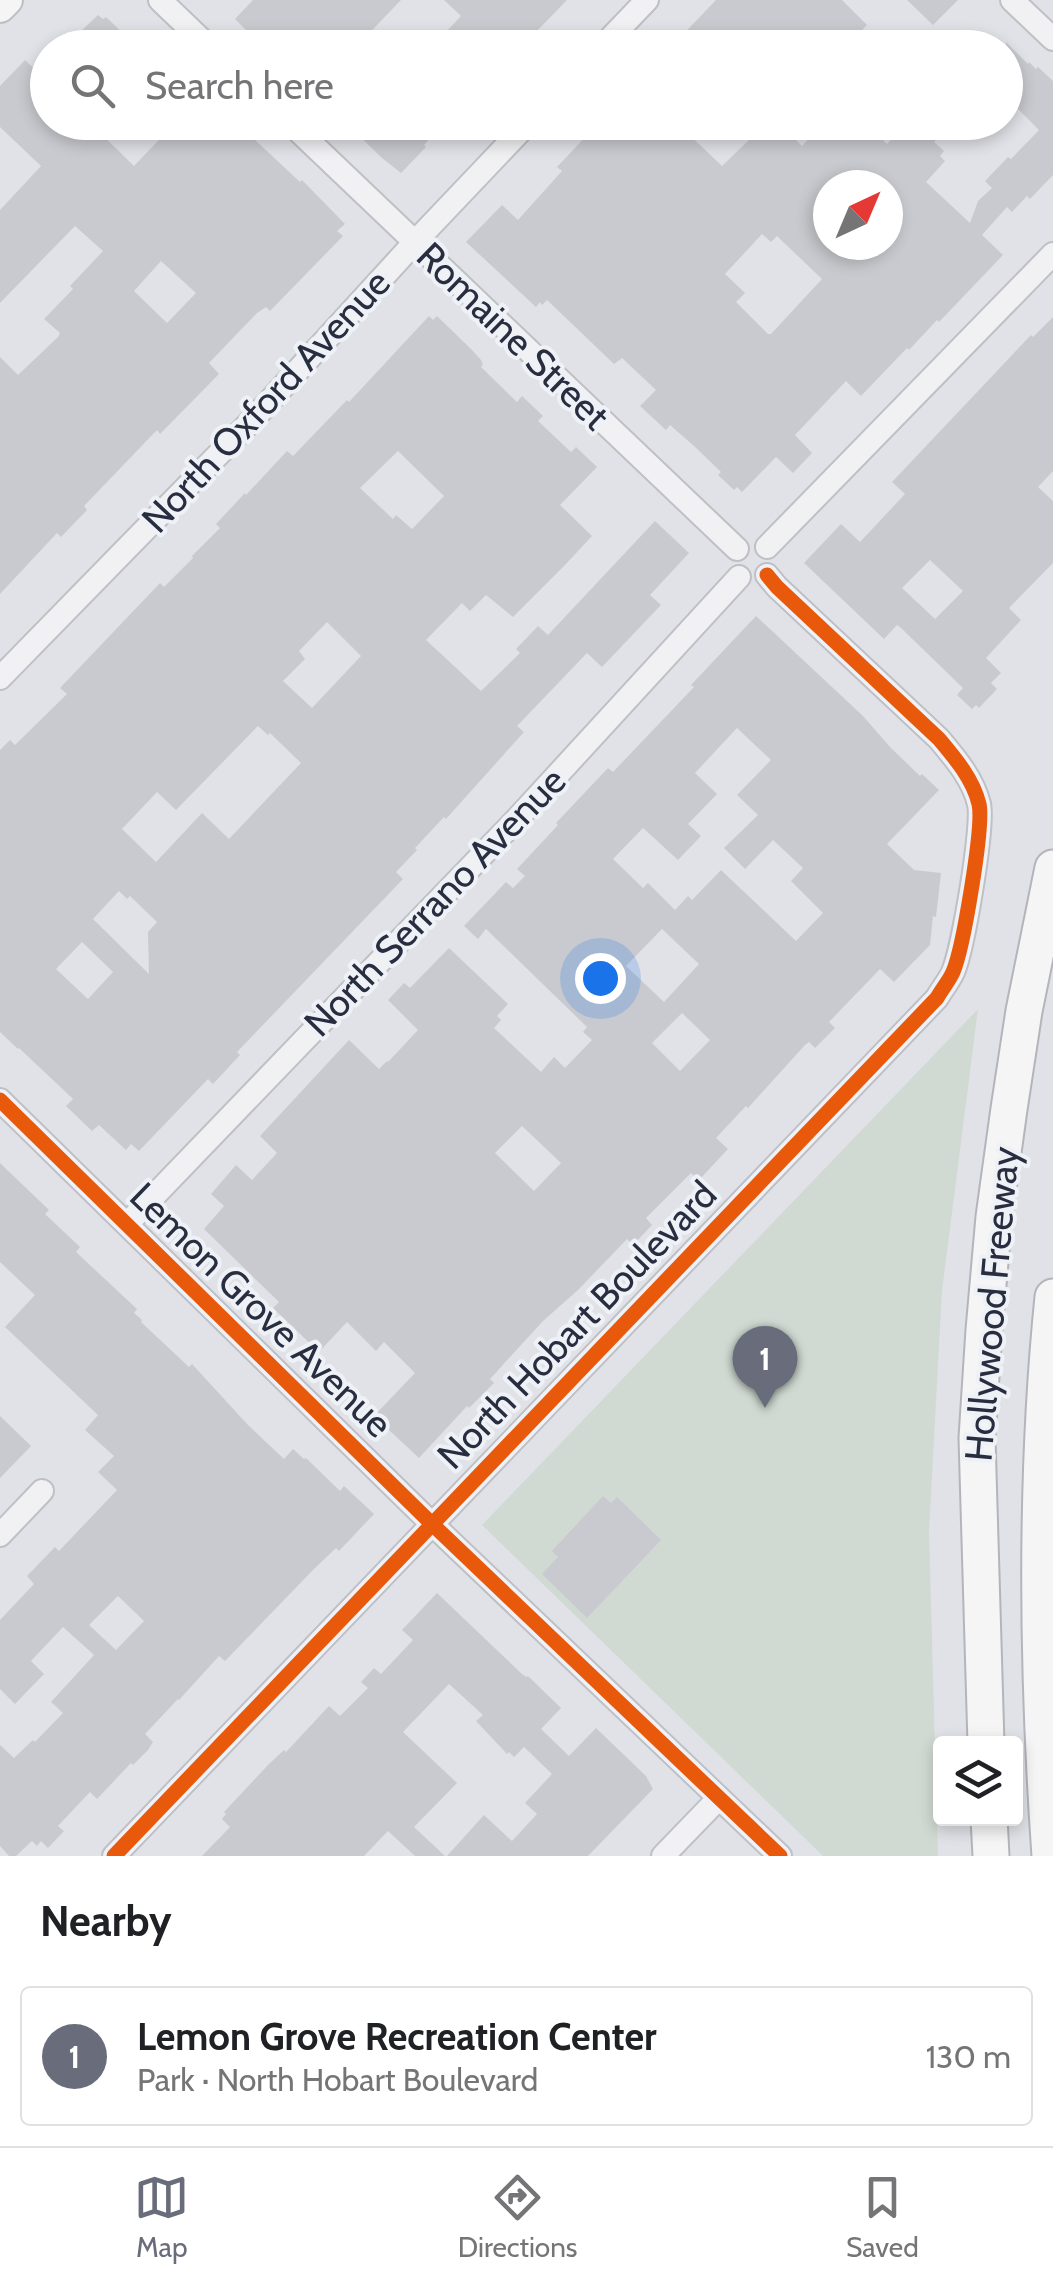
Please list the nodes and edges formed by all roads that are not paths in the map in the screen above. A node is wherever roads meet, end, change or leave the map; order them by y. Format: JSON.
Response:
{"nodes":[{"id":1,"x":6,"y":0,"type":"edge"},
{"id":2,"x":160,"y":0,"type":"edge"},
{"id":3,"x":647,"y":0,"type":"edge"},
{"id":4,"x":1012,"y":0,"type":"edge"},
{"id":5,"x":0,"y":7,"type":"edge"},
{"id":6,"x":191,"y":30,"type":"edge"},
{"id":7,"x":618,"y":30,"type":"edge"},
{"id":8,"x":1053,"y":39,"type":"edge"},
{"id":9,"x":308,"y":140,"type":"edge"},
{"id":10,"x":512,"y":140,"type":"edge"},
{"id":11,"x":414,"y":242,"type":"junction"},
{"id":12,"x":1053,"y":254,"type":"edge"},
{"id":13,"x":767,"y":547,"type":"junction"},
{"id":14,"x":736,"y":548,"type":"junction"},
{"id":15,"x":767,"y":576,"type":"junction"},
{"id":16,"x":739,"y":577,"type":"junction"},
{"id":17,"x":0,"y":678,"type":"edge"},
{"id":18,"x":1053,"y":868,"type":"edge"},
{"id":19,"x":1,"y":1104,"type":"edge"},
{"id":20,"x":126,"y":1224,"type":"junction"},
{"id":21,"x":1053,"y":1297,"type":"edge"},
{"id":22,"x":42,"y":1491,"type":"dead end"},
{"id":23,"x":432,"y":1524,"type":"junction"},
{"id":24,"x":0,"y":1535,"type":"edge"},
{"id":25,"x":986,"y":1736,"type":"edge"},
{"id":26,"x":718,"y":1799,"type":"junction"},
{"id":27,"x":988,"y":1826,"type":"edge"},
{"id":28,"x":989,"y":1826,"type":"edge"},
{"id":29,"x":114,"y":1856,"type":"edge"},
{"id":30,"x":663,"y":1856,"type":"edge"},
{"id":31,"x":780,"y":1856,"type":"edge"},
{"id":32,"x":982,"y":1856,"type":"edge"},
{"id":33,"x":991,"y":1856,"type":"edge"},
{"id":34,"x":1050,"y":1856,"type":"edge"}],
"edges":[{"from":1,"to":5,"type":"main road"},
{"from":2,"to":6,"type":"street"},
{"from":3,"to":7,"type":"street"},
{"from":4,"to":8,"type":"street"},
{"from":9,"to":11,"type":"street","name":"Romaine Street"},
{"from":10,"to":11,"type":"street","name":"North Oxford Avenue"},
{"from":11,"to":14,"type":"street","name":"Romaine Street"},
{"from":11,"to":17,"type":"street","name":"North Oxford Avenue"},
{"from":12,"to":13,"type":"street"},
{"from":13,"to":14,"type":"street"},
{"from":13,"to":15,"type":"street"},
{"from":14,"to":16,"type":"street"},
{"from":15,"to":16,"type":"street"},
{"from":15,"to":23,"type":"street","name":"North Hobart Boulevard"},
{"from":16,"to":20,"type":"street","name":"North Serrano Avenue"},
{"from":18,"to":25,"type":"highway","name":"Hollywood Freeway"},
{"from":19,"to":20,"type":"street","name":"Lemon Grove Avenue"},
{"from":20,"to":23,"type":"street","name":"Lemon Grove Avenue"},
{"from":21,"to":34,"type":"highway","name":"Hollywood Freeway"},
{"from":22,"to":24,"type":"street"},
{"from":23,"to":26,"type":"street","name":"Lemon Grove Avenue"},
{"from":23,"to":29,"type":"street","name":"North Hobart Boulevard"},
{"from":26,"to":30,"type":"street"},
{"from":26,"to":31,"type":"street","name":"Lemon Grove Avenue"},
{"from":27,"to":32,"type":"highway"},
{"from":28,"to":33,"type":"highway"}]}
